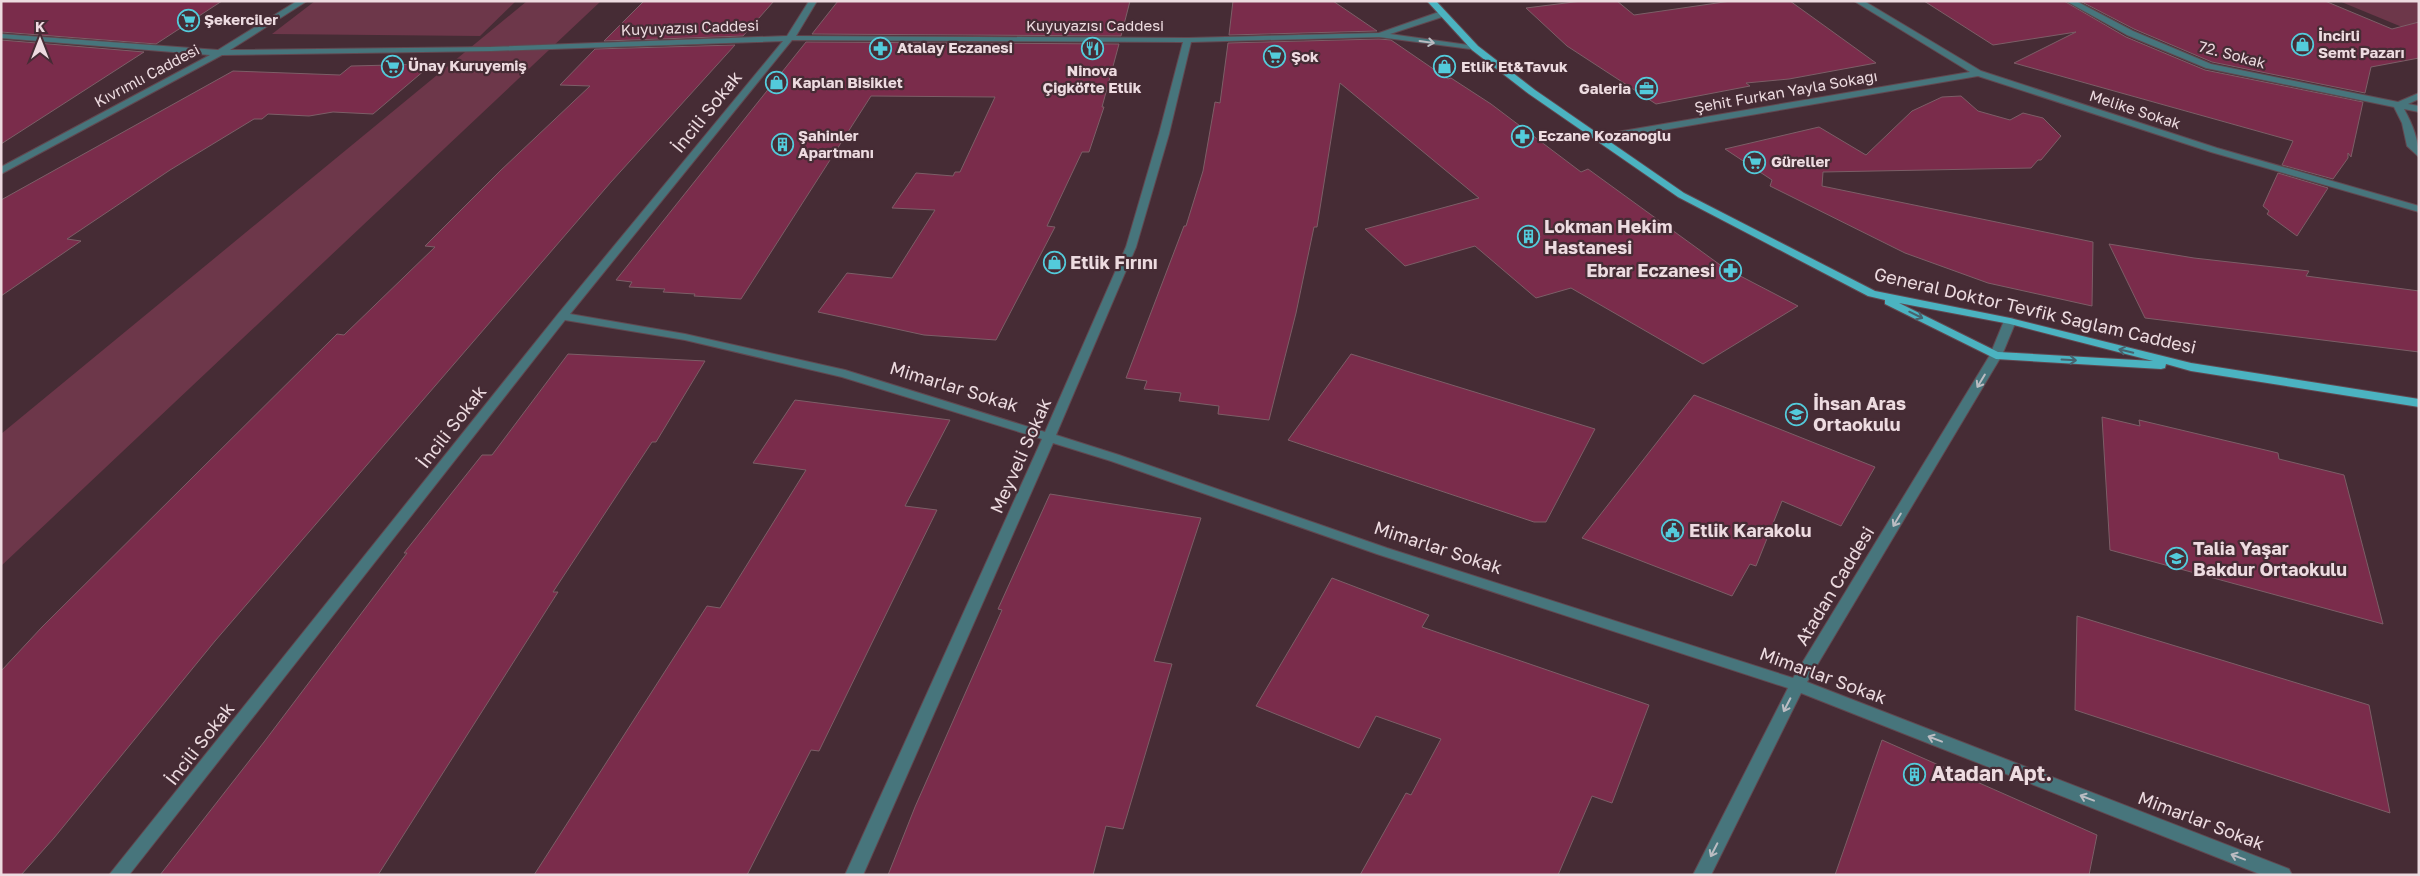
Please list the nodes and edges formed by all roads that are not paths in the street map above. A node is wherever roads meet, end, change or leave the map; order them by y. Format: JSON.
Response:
{"nodes":[{"id":1,"x":303,"y":1,"type":"edge"},
{"id":2,"x":813,"y":1,"type":"edge"},
{"id":3,"x":1431,"y":1,"type":"edge"},
{"id":4,"x":1858,"y":1,"type":"edge"},
{"id":5,"x":2070,"y":1,"type":"edge"},
{"id":6,"x":1442,"y":14,"type":"junction"},
{"id":7,"x":1379,"y":35,"type":"junction"},
{"id":8,"x":1,"y":36,"type":"edge"},
{"id":9,"x":790,"y":38,"type":"junction"},
{"id":10,"x":1188,"y":40,"type":"junction"},
{"id":11,"x":1475,"y":48,"type":"junction"},
{"id":12,"x":220,"y":52,"type":"junction"},
{"id":13,"x":1978,"y":73,"type":"junction"},
{"id":14,"x":2419,"y":96,"type":"edge"},
{"id":15,"x":2398,"y":105,"type":"junction"},
{"id":16,"x":2419,"y":109,"type":"edge"},
{"id":17,"x":1599,"y":138,"type":"junction"},
{"id":18,"x":2419,"y":154,"type":"edge"},
{"id":19,"x":1,"y":172,"type":"edge"},
{"id":20,"x":2419,"y":209,"type":"edge"},
{"id":21,"x":1872,"y":294,"type":"junction"},
{"id":22,"x":562,"y":316,"type":"junction"},
{"id":23,"x":2010,"y":322,"type":"junction"},
{"id":24,"x":1996,"y":355,"type":"junction"},
{"id":25,"x":2191,"y":367,"type":"junction"},
{"id":26,"x":2419,"y":402,"type":"edge"},
{"id":27,"x":1049,"y":437,"type":"junction"},
{"id":28,"x":1797,"y":685,"type":"junction"},
{"id":29,"x":118,"y":875,"type":"edge"},
{"id":30,"x":854,"y":875,"type":"edge"},
{"id":31,"x":1702,"y":875,"type":"edge"},
{"id":32,"x":2283,"y":875,"type":"edge"}],
"edges":[{"from":1,"to":12,"type":"street","name":"Kıvrımlı Caddesi"},
{"from":2,"to":9,"type":"street","name":"İncili Sokak"},
{"from":3,"to":6,"type":"main road","name":"General Doktor Tevfik Sağlam Caddesi"},
{"from":4,"to":13,"type":"street","name":"Melike Sokak"},
{"from":5,"to":15,"type":"street","name":"72. Sokak"},
{"from":6,"to":7,"type":"street"},
{"from":6,"to":11,"type":"main road","name":"General Doktor Tevfik Sağlam Caddesi"},
{"from":7,"to":10,"type":"street","name":"Kuyuyazısı Caddesi"},
{"from":7,"to":11,"type":"street","one_way":true},
{"from":8,"to":12,"type":"street","name":"Kuyuyazısı Caddesi"},
{"from":9,"to":10,"type":"street","name":"Kuyuyazısı Caddesi"},
{"from":9,"to":12,"type":"street","name":"Kuyuyazısı Caddesi"},
{"from":9,"to":22,"type":"street","name":"İncili Sokak"},
{"from":10,"to":27,"type":"street","name":"Meyveli Sokak"},
{"from":11,"to":17,"type":"main road","name":"General Doktor Tevfik Sağlam Caddesi"},
{"from":12,"to":19,"type":"street","name":"Kıvrımlı Caddesi"},
{"from":13,"to":17,"type":"street","name":"Şehit Furkan Yayla Sokağı"},
{"from":13,"to":20,"type":"street","name":"Melike Sokak"},
{"from":14,"to":15,"type":"street"},
{"from":15,"to":16,"type":"street","name":"72. Sokak"},
{"from":15,"to":18,"type":"street"},
{"from":17,"to":21,"type":"main road","name":"General Doktor Tevfik Sağlam Caddesi"},
{"from":21,"to":23,"type":"main road","name":"General Doktor Tevfik Sağlam Caddesi"},
{"from":21,"to":24,"type":"main road","one_way":true},
{"from":22,"to":27,"type":"street","name":"Mimarlar Sokak"},
{"from":22,"to":29,"type":"street","name":"İncili Sokak"},
{"from":23,"to":24,"type":"street","name":"Atadan Caddesi"},
{"from":25,"to":23,"type":"main road","name":"General Doktor Tevfik Sağlam Caddesi","one_way":true},
{"from":24,"to":25,"type":"main road","one_way":true},
{"from":24,"to":28,"type":"street","name":"Atadan Caddesi","one_way":true},
{"from":25,"to":26,"type":"main road","name":"General Doktor Tevfik Sağlam Caddesi"},
{"from":27,"to":28,"type":"street","name":"Mimarlar Sokak"},
{"from":27,"to":30,"type":"street","name":"Meyveli Sokak"},
{"from":28,"to":31,"type":"street","name":"Atadan Caddesi","one_way":true},
{"from":32,"to":28,"type":"street","name":"Mimarlar Sokak","one_way":true}]}
